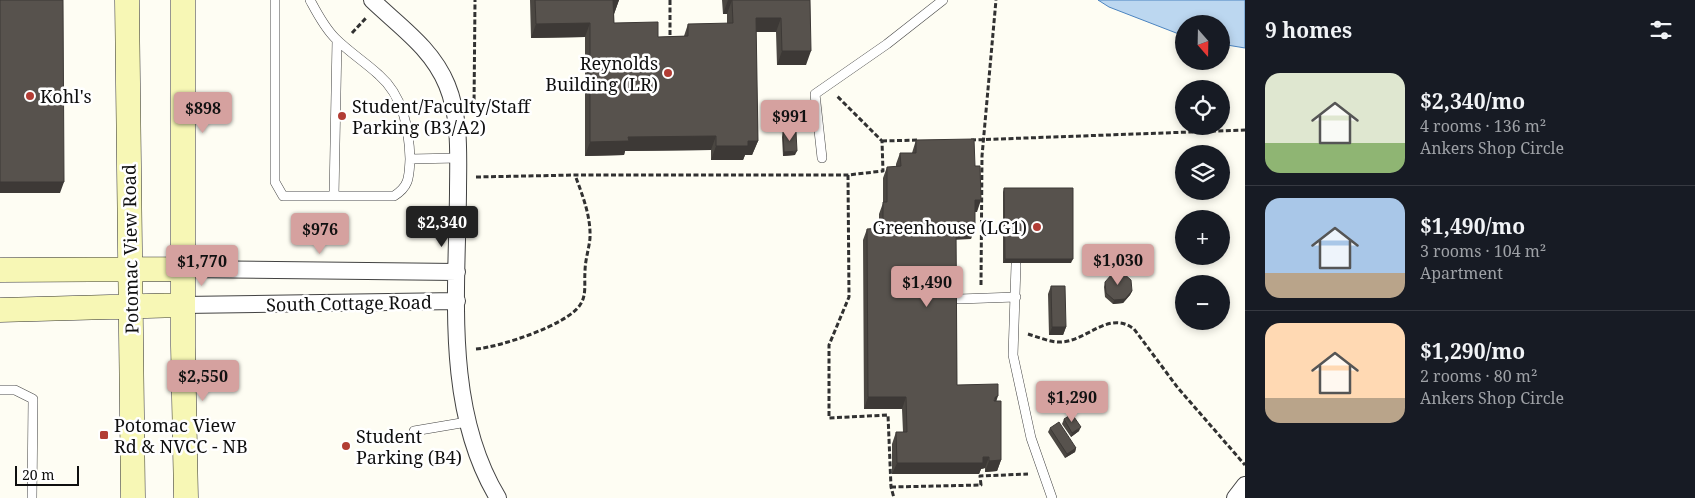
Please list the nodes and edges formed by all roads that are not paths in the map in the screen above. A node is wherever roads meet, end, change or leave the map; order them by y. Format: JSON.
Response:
{"nodes":[{"id":1,"x":127,"y":0,"type":"edge"},
{"id":2,"x":184,"y":0,"type":"edge"},
{"id":3,"x":275,"y":0,"type":"edge"},
{"id":4,"x":310,"y":0,"type":"edge"},
{"id":5,"x":943,"y":0,"type":"edge"},
{"id":6,"x":371,"y":8,"type":"edge"},
{"id":7,"x":337,"y":40,"type":"junction"},
{"id":8,"x":410,"y":158,"type":"junction"},
{"id":9,"x":458,"y":158,"type":"junction"},
{"id":10,"x":822,"y":158,"type":"dead end"},
{"id":11,"x":334,"y":196,"type":"junction"},
{"id":12,"x":1016,"y":265,"type":"edge"},
{"id":13,"x":130,"y":269,"type":"junction"},
{"id":14,"x":182,"y":269,"type":"junction"},
{"id":15,"x":0,"y":270,"type":"edge"},
{"id":16,"x":457,"y":272,"type":"junction"},
{"id":17,"x":1016,"y":296,"type":"junction"},
{"id":18,"x":959,"y":299,"type":"dead end"},
{"id":19,"x":457,"y":301,"type":"junction"},
{"id":20,"x":183,"y":305,"type":"junction"},
{"id":21,"x":130,"y":307,"type":"junction"},
{"id":22,"x":0,"y":310,"type":"edge"},
{"id":23,"x":0,"y":390,"type":"edge"},
{"id":24,"x":467,"y":422,"type":"junction"},
{"id":25,"x":414,"y":430,"type":"dead end"},
{"id":26,"x":1245,"y":485,"type":"edge"},
{"id":27,"x":32,"y":498,"type":"edge"},
{"id":28,"x":133,"y":498,"type":"edge"},
{"id":29,"x":186,"y":498,"type":"edge"},
{"id":30,"x":498,"y":498,"type":"edge"},
{"id":31,"x":1052,"y":498,"type":"edge"},
{"id":32,"x":1235,"y":498,"type":"edge"}],
"edges":[{"from":1,"to":13,"type":"main road","name":"Potomac View Road"},
{"from":2,"to":14,"type":"main road"},
{"from":3,"to":11,"type":"lane"},
{"from":4,"to":7,"type":"lane"},
{"from":5,"to":10,"type":"lane"},
{"from":6,"to":9,"type":"street"},
{"from":7,"to":8,"type":"lane"},
{"from":7,"to":11,"type":"lane"},
{"from":8,"to":9,"type":"lane"},
{"from":8,"to":11,"type":"lane"},
{"from":9,"to":16,"type":"street"},
{"from":12,"to":17,"type":"lane"},
{"from":13,"to":14,"type":"main road","name":"South Cottage Road"},
{"from":13,"to":15,"type":"main road","name":"South Cottage Road"},
{"from":13,"to":21,"type":"main road","name":"Potomac View Road"},
{"from":14,"to":16,"type":"street","name":"South Cottage Road"},
{"from":14,"to":20,"type":"main road"},
{"from":16,"to":19,"type":"street"},
{"from":17,"to":18,"type":"lane"},
{"from":17,"to":31,"type":"lane"},
{"from":19,"to":20,"type":"street","name":"South Cottage Road"},
{"from":19,"to":24,"type":"street"},
{"from":20,"to":21,"type":"main road","name":"South Cottage Road"},
{"from":20,"to":29,"type":"main road"},
{"from":21,"to":22,"type":"main road","name":"South Cottage Road"},
{"from":21,"to":28,"type":"main road","name":"Potomac View Road"},
{"from":23,"to":27,"type":"lane"},
{"from":24,"to":25,"type":"lane"},
{"from":24,"to":30,"type":"street"},
{"from":26,"to":32,"type":"street"}]}
